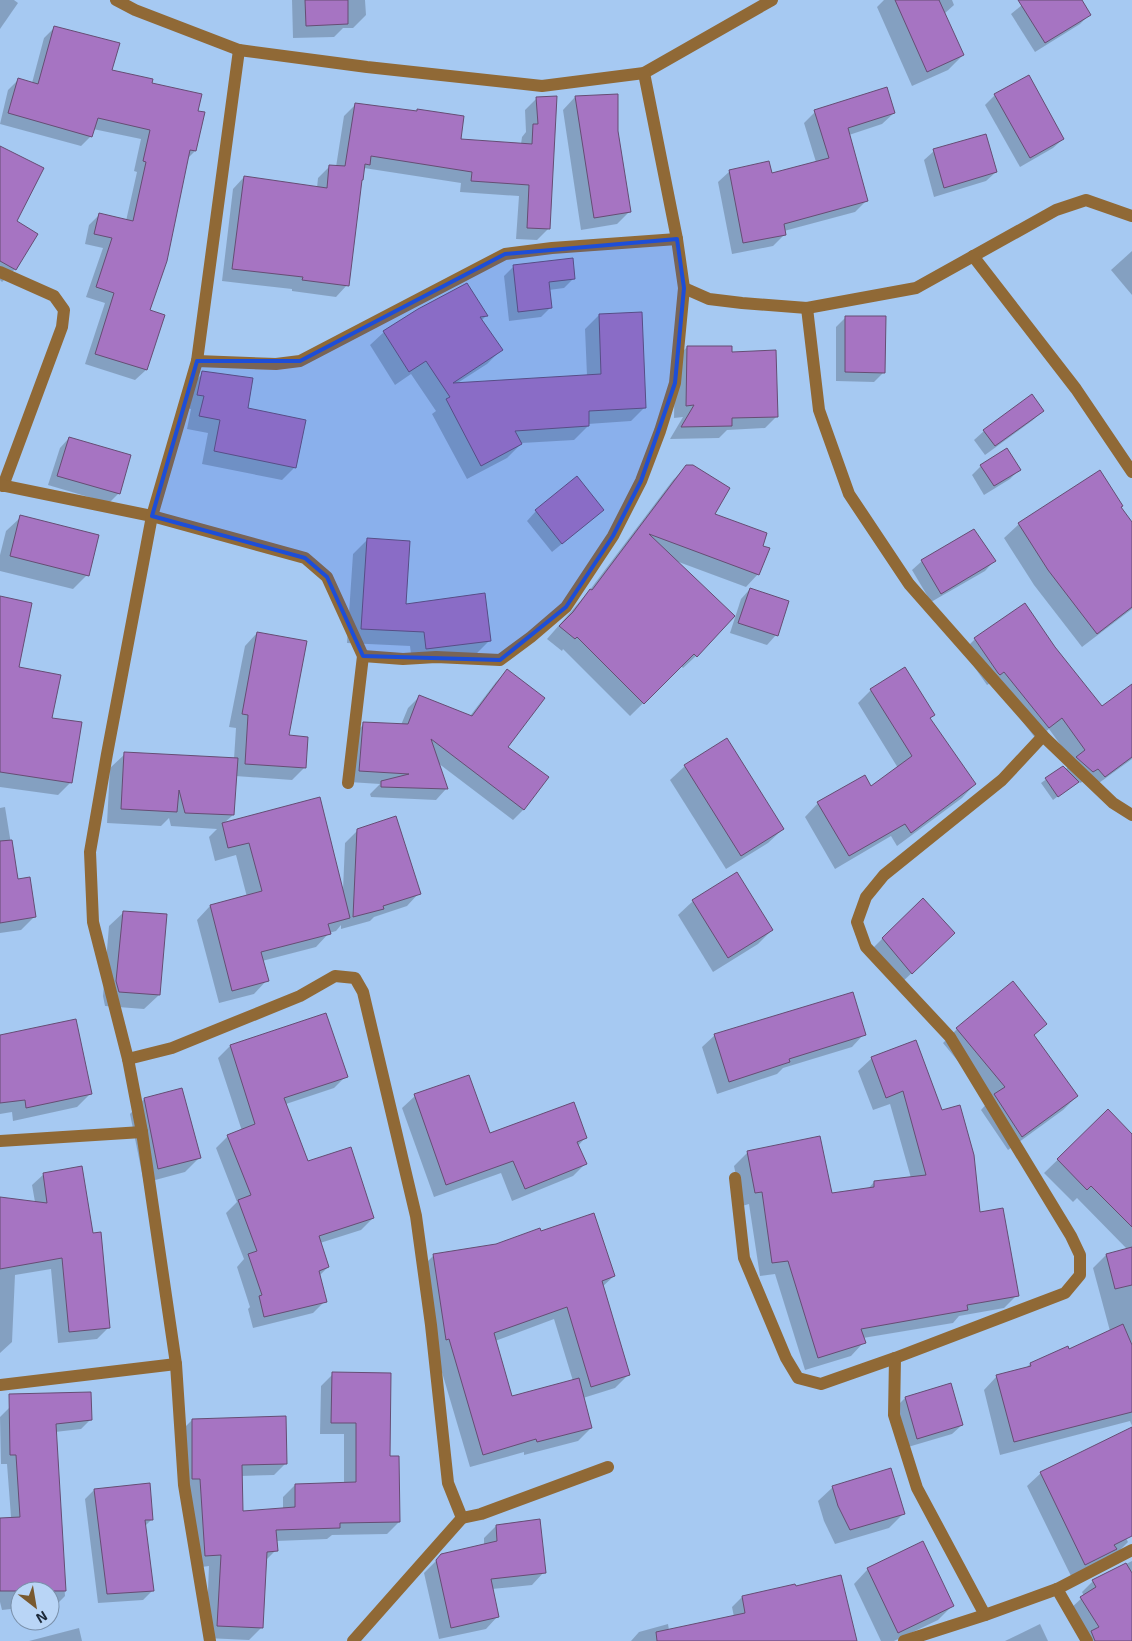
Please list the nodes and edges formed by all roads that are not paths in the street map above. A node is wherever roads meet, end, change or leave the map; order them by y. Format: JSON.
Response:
{"nodes":[{"id":1,"x":116,"y":0,"type":"edge"},
{"id":2,"x":772,"y":0,"type":"edge"},
{"id":3,"x":239,"y":50,"type":"junction"},
{"id":4,"x":644,"y":73,"type":"junction"},
{"id":5,"x":1132,"y":216,"type":"edge"},
{"id":6,"x":677,"y":240,"type":"junction"},
{"id":7,"x":973,"y":256,"type":"junction"},
{"id":8,"x":0,"y":272,"type":"edge"},
{"id":9,"x":684,"y":288,"type":"junction"},
{"id":10,"x":807,"y":308,"type":"junction"},
{"id":11,"x":197,"y":361,"type":"junction"},
{"id":12,"x":1132,"y":472,"type":"edge"},
{"id":13,"x":2,"y":486,"type":"edge"},
{"id":14,"x":152,"y":516,"type":"junction"},
{"id":15,"x":363,"y":656,"type":"junction"},
{"id":16,"x":1043,"y":736,"type":"junction"},
{"id":17,"x":348,"y":783,"type":"dead end"},
{"id":18,"x":1132,"y":815,"type":"edge"},
{"id":19,"x":128,"y":1059,"type":"junction"},
{"id":20,"x":142,"y":1132,"type":"junction"},
{"id":21,"x":0,"y":1141,"type":"edge"},
{"id":22,"x":735,"y":1178,"type":"dead end"},
{"id":23,"x":895,"y":1358,"type":"junction"},
{"id":24,"x":176,"y":1364,"type":"junction"},
{"id":25,"x":0,"y":1385,"type":"edge"},
{"id":26,"x":608,"y":1467,"type":"dead end"},
{"id":27,"x":462,"y":1518,"type":"junction"},
{"id":28,"x":1132,"y":1550,"type":"edge"},
{"id":29,"x":1057,"y":1589,"type":"junction"},
{"id":30,"x":985,"y":1615,"type":"junction"},
{"id":31,"x":210,"y":1641,"type":"edge"},
{"id":32,"x":353,"y":1641,"type":"edge"},
{"id":33,"x":904,"y":1641,"type":"edge"},
{"id":34,"x":1087,"y":1641,"type":"edge"}],
"edges":[{"from":1,"to":3,"type":"street"},
{"from":2,"to":4,"type":"street"},
{"from":3,"to":4,"type":"street"},
{"from":3,"to":11,"type":"street"},
{"from":4,"to":6,"type":"street"},
{"from":5,"to":7,"type":"street"},
{"from":6,"to":9,"type":"street"},
{"from":6,"to":11,"type":"street"},
{"from":7,"to":10,"type":"street"},
{"from":7,"to":12,"type":"street"},
{"from":8,"to":13,"type":"street"},
{"from":9,"to":10,"type":"street"},
{"from":9,"to":15,"type":"street"},
{"from":10,"to":16,"type":"street"},
{"from":11,"to":14,"type":"street"},
{"from":13,"to":14,"type":"street"},
{"from":14,"to":15,"type":"street"},
{"from":14,"to":19,"type":"street"},
{"from":15,"to":17,"type":"street"},
{"from":16,"to":18,"type":"street"},
{"from":16,"to":23,"type":"street"},
{"from":19,"to":20,"type":"street"},
{"from":19,"to":27,"type":"street"},
{"from":20,"to":21,"type":"street"},
{"from":20,"to":24,"type":"street"},
{"from":22,"to":23,"type":"street"},
{"from":23,"to":30,"type":"street"},
{"from":24,"to":25,"type":"street"},
{"from":24,"to":31,"type":"street"},
{"from":26,"to":27,"type":"street"},
{"from":27,"to":32,"type":"street"},
{"from":28,"to":29,"type":"street"},
{"from":29,"to":30,"type":"street"},
{"from":29,"to":34,"type":"street"},
{"from":30,"to":33,"type":"street"}]}
